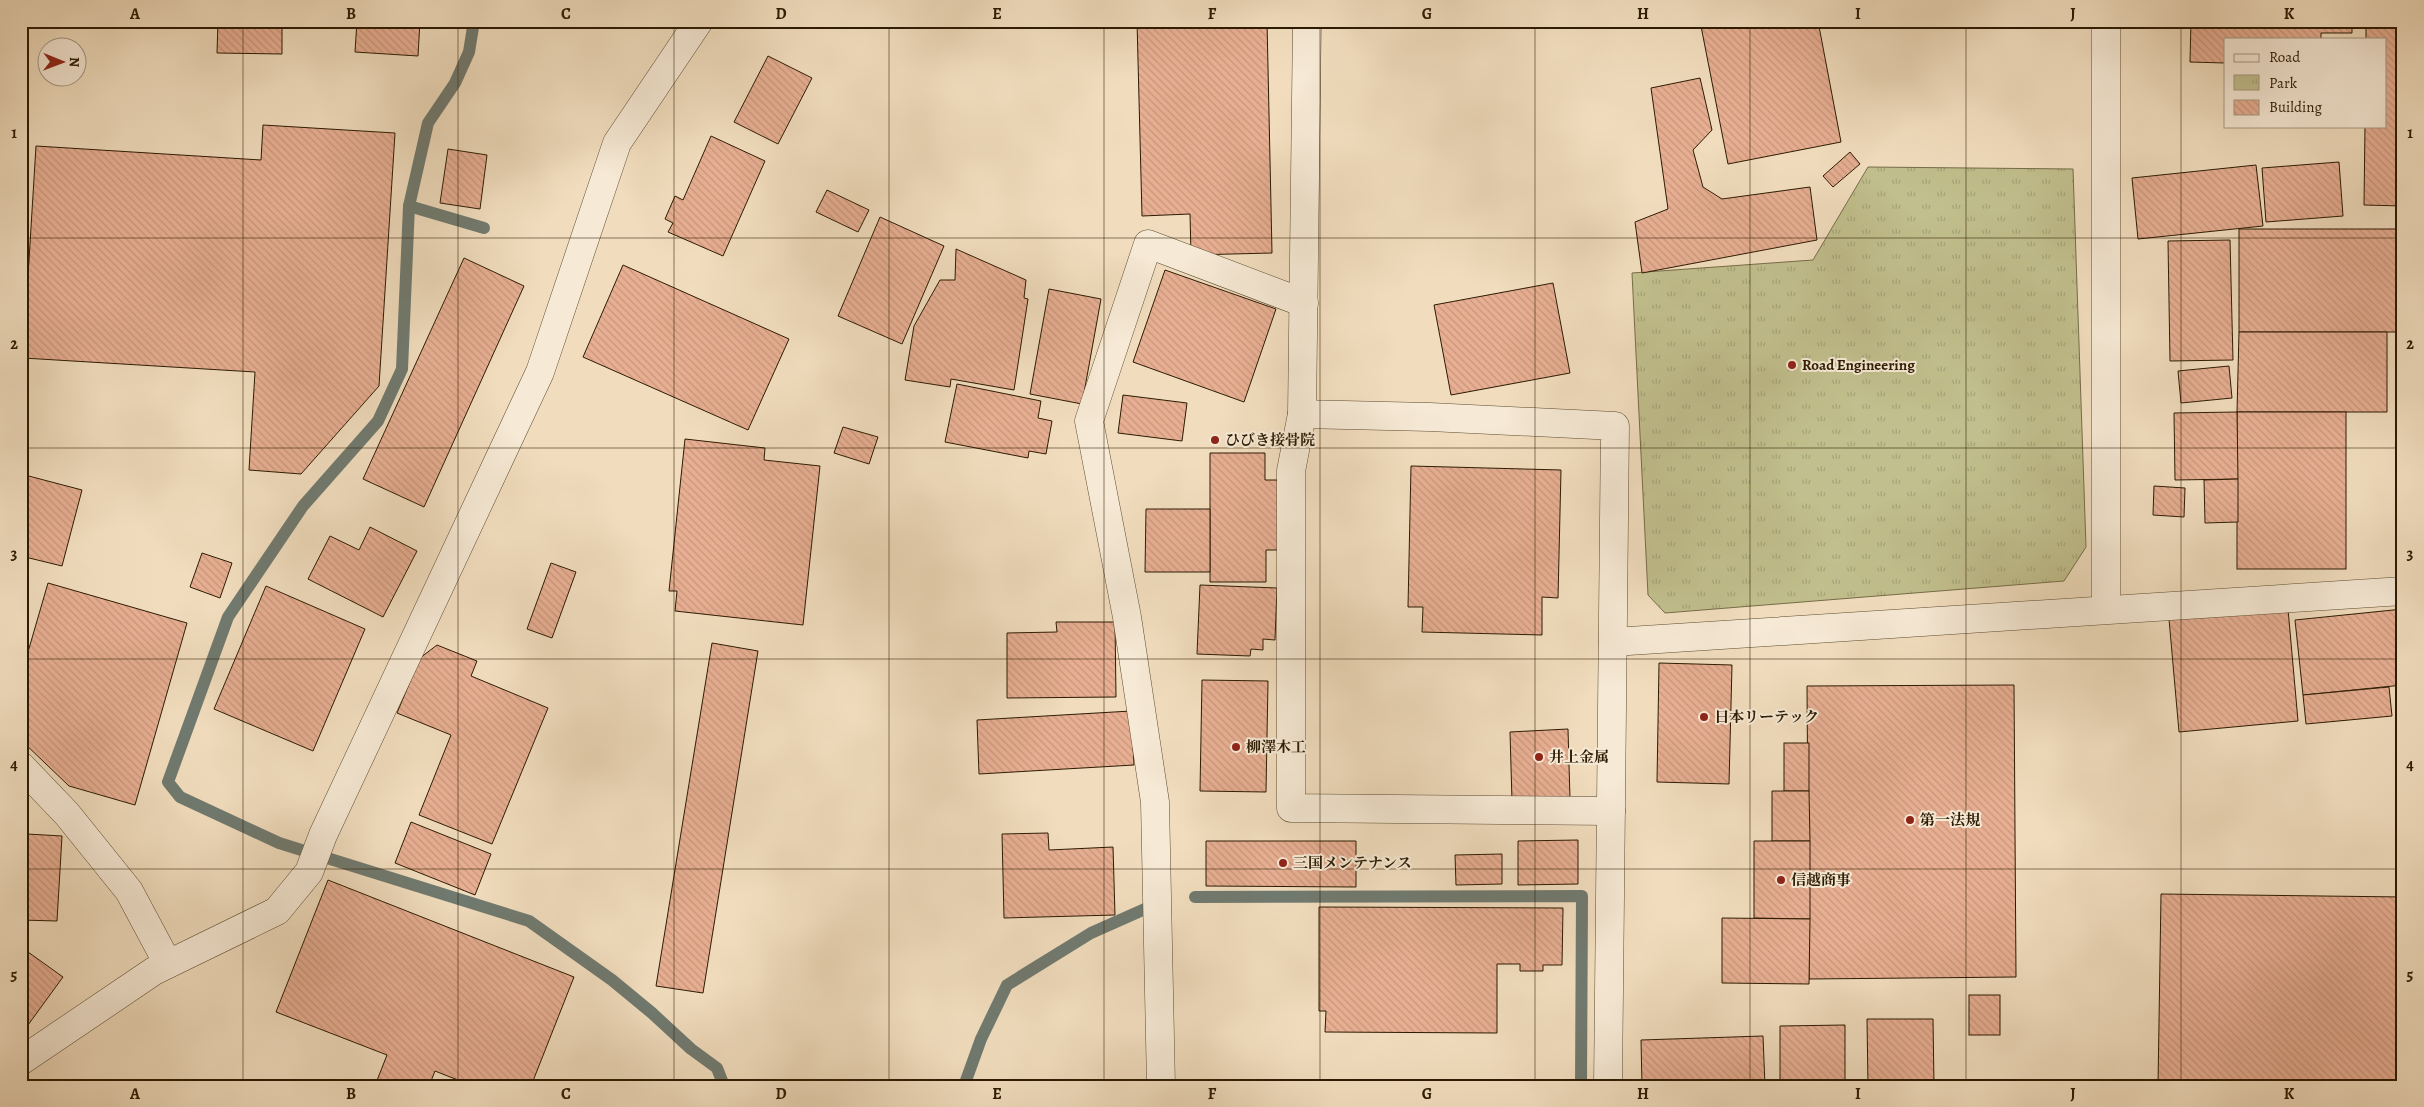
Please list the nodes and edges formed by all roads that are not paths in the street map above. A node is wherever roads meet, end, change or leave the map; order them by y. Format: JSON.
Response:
{"nodes":[{"id":1,"x":699,"y":21,"type":"edge"},
{"id":2,"x":1307,"y":21,"type":"edge"},
{"id":3,"x":2106,"y":21,"type":"edge"},
{"id":4,"x":1304,"y":303,"type":"junction"},
{"id":5,"x":1302,"y":414,"type":"junction"},
{"id":6,"x":2403,"y":591,"type":"edge"},
{"id":7,"x":2106,"y":609,"type":"junction"},
{"id":8,"x":1613,"y":642,"type":"junction"},
{"id":9,"x":21,"y":766,"type":"edge"},
{"id":10,"x":1611,"y":811,"type":"junction"},
{"id":11,"x":168,"y":964,"type":"junction"},
{"id":12,"x":21,"y":1061,"type":"edge"},
{"id":13,"x":1161,"y":1086,"type":"edge"},
{"id":14,"x":1608,"y":1086,"type":"edge"}],
"edges":[{"from":1,"to":11,"type":"street"},
{"from":2,"to":4,"type":"street"},
{"from":3,"to":7,"type":"street"},
{"from":4,"to":5,"type":"street"},
{"from":4,"to":13,"type":"street"},
{"from":5,"to":8,"type":"street"},
{"from":5,"to":10,"type":"street"},
{"from":6,"to":7,"type":"street"},
{"from":7,"to":8,"type":"street"},
{"from":8,"to":10,"type":"street"},
{"from":9,"to":11,"type":"street"},
{"from":10,"to":14,"type":"street"},
{"from":11,"to":12,"type":"street"}]}
